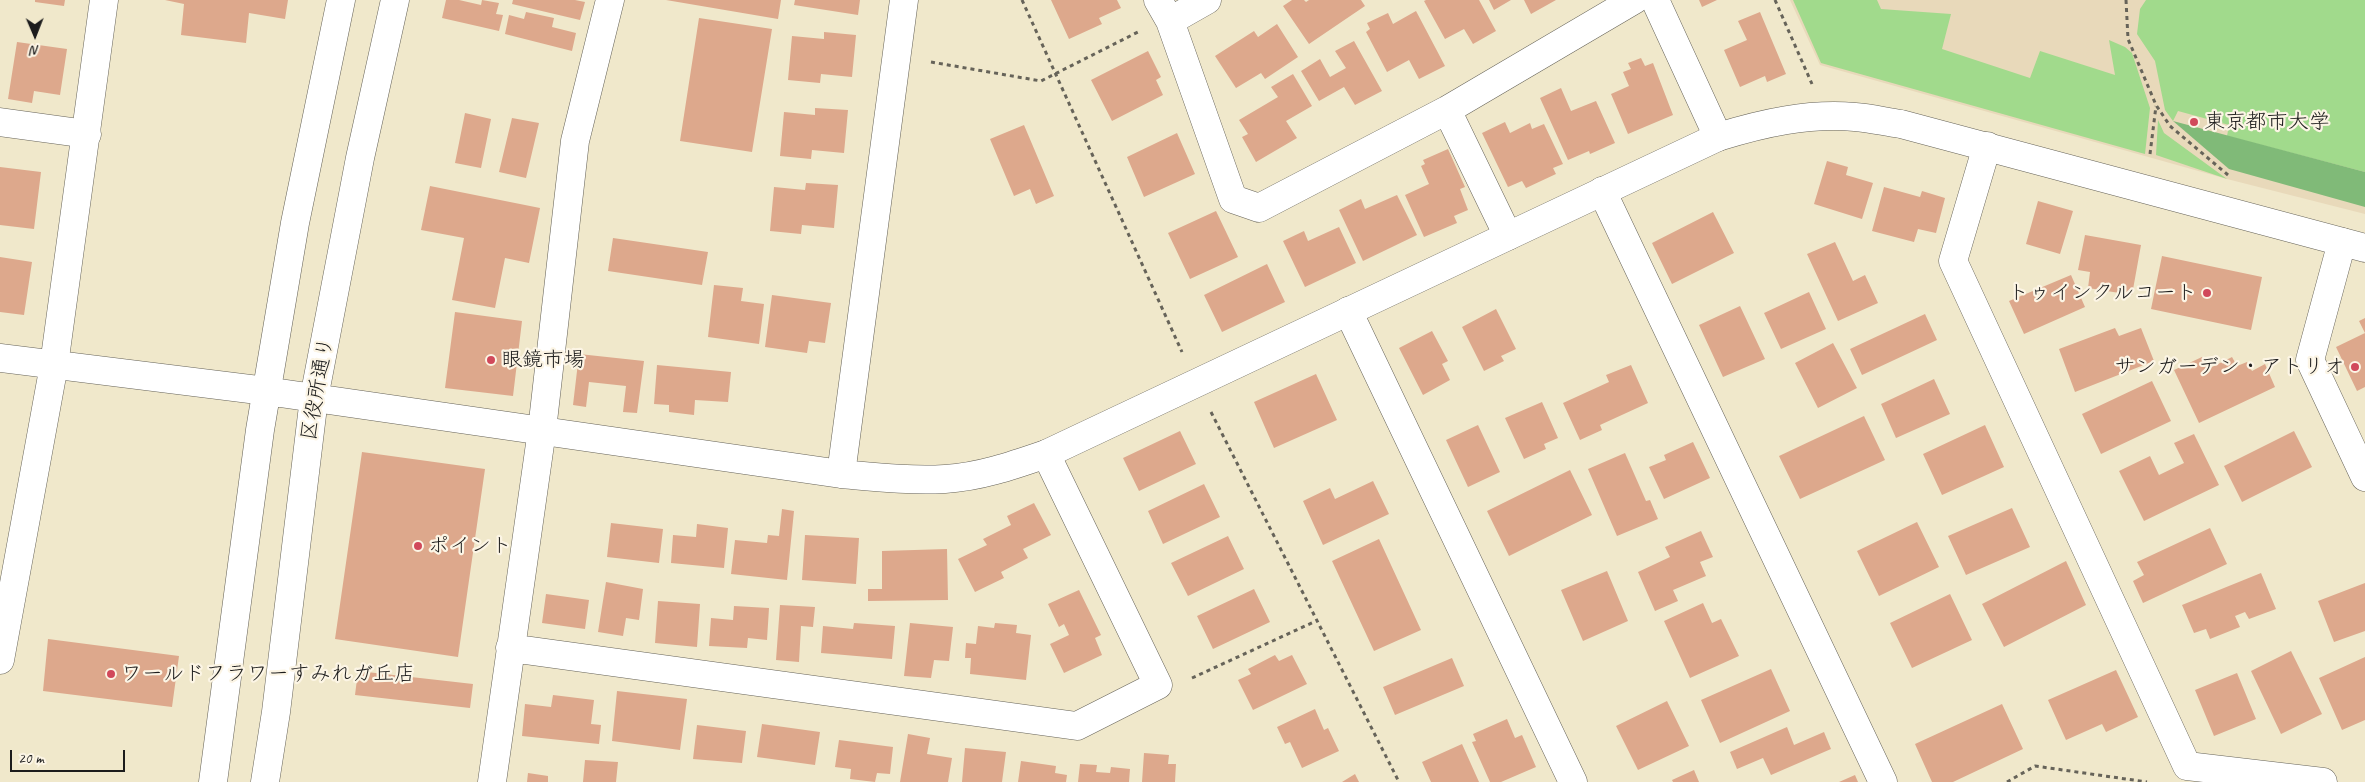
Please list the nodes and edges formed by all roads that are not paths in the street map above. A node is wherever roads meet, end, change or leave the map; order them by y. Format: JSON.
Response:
{"nodes":[{"id":1,"x":104,"y":0,"type":"edge"},
{"id":2,"x":341,"y":0,"type":"edge"},
{"id":3,"x":395,"y":0,"type":"edge"},
{"id":4,"x":610,"y":0,"type":"edge"},
{"id":5,"x":904,"y":0,"type":"edge"},
{"id":6,"x":1207,"y":0,"type":"edge"},
{"id":7,"x":1634,"y":0,"type":"edge"},
{"id":8,"x":1655,"y":0,"type":"edge"},
{"id":9,"x":1164,"y":10,"type":"edge"},
{"id":10,"x":1447,"y":110,"type":"junction"},
{"id":11,"x":0,"y":122,"type":"edge"},
{"id":12,"x":87,"y":134,"type":"junction"},
{"id":13,"x":1718,"y":137,"type":"junction"},
{"id":14,"x":1987,"y":146,"type":"junction"},
{"id":15,"x":1602,"y":191,"type":"junction"},
{"id":16,"x":1508,"y":236,"type":"junction"},
{"id":17,"x":2353,"y":245,"type":"edge"},
{"id":18,"x":1348,"y":312,"type":"junction"},
{"id":19,"x":0,"y":358,"type":"edge"},
{"id":20,"x":54,"y":365,"type":"junction"},
{"id":21,"x":266,"y":391,"type":"junction"},
{"id":22,"x":314,"y":398,"type":"junction"},
{"id":23,"x":542,"y":430,"type":"junction"},
{"id":24,"x":1046,"y":454,"type":"junction"},
{"id":25,"x":841,"y":474,"type":"junction"},
{"id":26,"x":2365,"y":477,"type":"edge"},
{"id":27,"x":2,"y":630,"type":"edge"},
{"id":28,"x":510,"y":648,"type":"junction"},
{"id":29,"x":0,"y":660,"type":"edge"},
{"id":30,"x":213,"y":782,"type":"edge"},
{"id":31,"x":265,"y":782,"type":"edge"},
{"id":32,"x":492,"y":782,"type":"edge"},
{"id":33,"x":1573,"y":782,"type":"edge"},
{"id":34,"x":1883,"y":782,"type":"edge"},
{"id":35,"x":2323,"y":782,"type":"edge"}],
"edges":[{"from":1,"to":12,"type":"street"},
{"from":2,"to":21,"type":"street"},
{"from":3,"to":22,"type":"street","name":"区役所通り"},
{"from":4,"to":23,"type":"street"},
{"from":5,"to":25,"type":"street"},
{"from":6,"to":9,"type":"street"},
{"from":7,"to":10,"type":"street"},
{"from":8,"to":13,"type":"street"},
{"from":9,"to":10,"type":"street"},
{"from":10,"to":16,"type":"street"},
{"from":11,"to":12,"type":"street"},
{"from":12,"to":20,"type":"street"},
{"from":13,"to":14,"type":"street"},
{"from":13,"to":15,"type":"street"},
{"from":14,"to":17,"type":"street"},
{"from":14,"to":35,"type":"street"},
{"from":15,"to":16,"type":"street"},
{"from":15,"to":34,"type":"street"},
{"from":16,"to":18,"type":"street"},
{"from":17,"to":26,"type":"street"},
{"from":18,"to":24,"type":"street"},
{"from":18,"to":33,"type":"street"},
{"from":19,"to":20,"type":"street"},
{"from":20,"to":21,"type":"street"},
{"from":20,"to":27,"type":"street"},
{"from":21,"to":22,"type":"street"},
{"from":21,"to":30,"type":"street"},
{"from":22,"to":23,"type":"street"},
{"from":22,"to":31,"type":"street","name":"区役所通り"},
{"from":23,"to":25,"type":"street"},
{"from":23,"to":28,"type":"street"},
{"from":24,"to":25,"type":"street"},
{"from":24,"to":28,"type":"street"},
{"from":27,"to":29,"type":"street"},
{"from":28,"to":32,"type":"street"}]}
